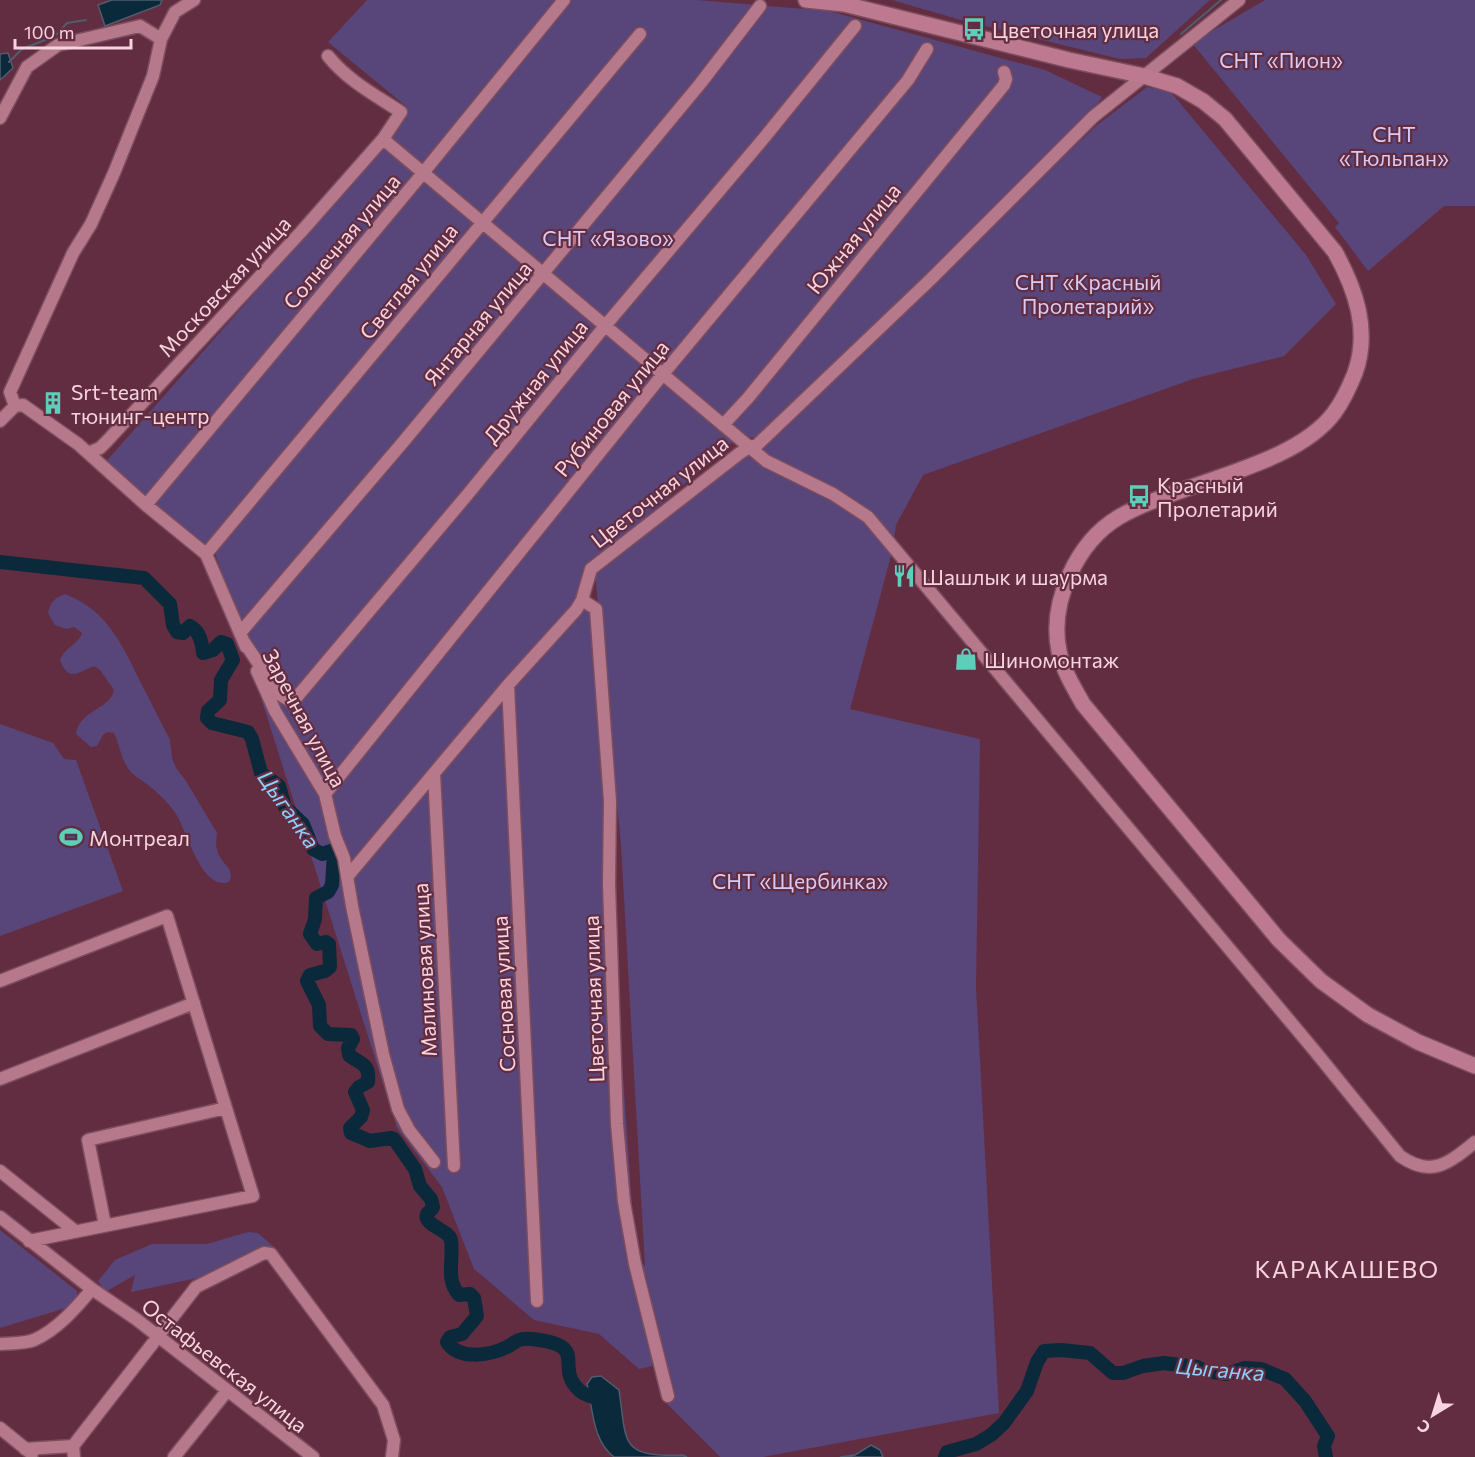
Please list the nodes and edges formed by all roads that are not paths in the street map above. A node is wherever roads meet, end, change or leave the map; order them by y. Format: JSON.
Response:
{"nodes":[{"id":1,"x":194,"y":0,"type":"edge"},
{"id":2,"x":564,"y":0,"type":"edge"},
{"id":3,"x":807,"y":0,"type":"edge"},
{"id":4,"x":1239,"y":0,"type":"edge"},
{"id":5,"x":760,"y":6,"type":"dead end"},
{"id":6,"x":855,"y":26,"type":"dead end"},
{"id":7,"x":640,"y":34,"type":"dead end"},
{"id":8,"x":161,"y":39,"type":"junction"},
{"id":9,"x":927,"y":49,"type":"dead end"},
{"id":10,"x":328,"y":56,"type":"dead end"},
{"id":11,"x":1004,"y":72,"type":"dead end"},
{"id":12,"x":1144,"y":75,"type":"junction"},
{"id":13,"x":0,"y":118,"type":"edge"},
{"id":14,"x":383,"y":139,"type":"junction"},
{"id":15,"x":423,"y":173,"type":"junction"},
{"id":16,"x":482,"y":222,"type":"junction"},
{"id":17,"x":543,"y":273,"type":"junction"},
{"id":18,"x":605,"y":326,"type":"junction"},
{"id":19,"x":663,"y":374,"type":"junction"},
{"id":20,"x":19,"y":405,"type":"junction"},
{"id":21,"x":0,"y":421,"type":"edge"},
{"id":22,"x":723,"y":425,"type":"junction"},
{"id":23,"x":749,"y":447,"type":"junction"},
{"id":24,"x":88,"y":453,"type":"junction"},
{"id":25,"x":146,"y":505,"type":"junction"},
{"id":26,"x":206,"y":554,"type":"junction"},
{"id":27,"x":582,"y":600,"type":"junction"},
{"id":28,"x":242,"y":637,"type":"junction"},
{"id":29,"x":508,"y":684,"type":"junction"},
{"id":30,"x":434,"y":773,"type":"junction"},
{"id":31,"x":325,"y":794,"type":"junction"},
{"id":32,"x":347,"y":877,"type":"junction"},
{"id":33,"x":0,"y":981,"type":"edge"},
{"id":34,"x":194,"y":1003,"type":"junction"},
{"id":35,"x":1475,"y":1066,"type":"edge"},
{"id":36,"x":0,"y":1079,"type":"edge"},
{"id":37,"x":226,"y":1108,"type":"junction"},
{"id":38,"x":1475,"y":1142,"type":"edge"},
{"id":39,"x":434,"y":1162,"type":"dead end"},
{"id":40,"x":454,"y":1166,"type":"dead end"},
{"id":41,"x":0,"y":1172,"type":"edge"},
{"id":42,"x":0,"y":1217,"type":"edge"},
{"id":43,"x":105,"y":1225,"type":"junction"},
{"id":44,"x":75,"y":1231,"type":"junction"},
{"id":45,"x":29,"y":1240,"type":"junction"},
{"id":46,"x":92,"y":1289,"type":"junction"},
{"id":47,"x":537,"y":1301,"type":"dead end"},
{"id":48,"x":156,"y":1339,"type":"junction"},
{"id":49,"x":0,"y":1344,"type":"edge"},
{"id":50,"x":223,"y":1396,"type":"junction"},
{"id":51,"x":668,"y":1396,"type":"dead end"},
{"id":52,"x":0,"y":1428,"type":"edge"},
{"id":53,"x":74,"y":1451,"type":"edge"},
{"id":54,"x":30,"y":1453,"type":"edge"},
{"id":55,"x":174,"y":1457,"type":"edge"},
{"id":56,"x":300,"y":1457,"type":"edge"},
{"id":57,"x":313,"y":1457,"type":"edge"},
{"id":58,"x":392,"y":1457,"type":"edge"}],
"edges":[{"from":1,"to":8,"type":"street"},
{"from":2,"to":15,"type":"street","name":"Солнечная улица"},
{"from":3,"to":12,"type":"main road"},
{"from":4,"to":12,"type":"street","name":"Цветочная улица"},
{"from":5,"to":17,"type":"street","name":"Янтарная улица"},
{"from":6,"to":18,"type":"street","name":"Дружная улица"},
{"from":7,"to":16,"type":"street","name":"Светлая улица"},
{"from":8,"to":13,"type":"street"},
{"from":8,"to":20,"type":"street"},
{"from":9,"to":19,"type":"street","name":"Рубиновая улица"},
{"from":10,"to":14,"type":"street","name":"Московская улица"},
{"from":11,"to":22,"type":"street","name":"Южная улица"},
{"from":12,"to":23,"type":"street","name":"Цветочная улица"},
{"from":12,"to":35,"type":"main road"},
{"from":14,"to":15,"type":"street"},
{"from":14,"to":24,"type":"street","name":"Московская улица"},
{"from":15,"to":16,"type":"street"},
{"from":15,"to":25,"type":"street","name":"Солнечная улица"},
{"from":16,"to":17,"type":"street"},
{"from":16,"to":26,"type":"street","name":"Светлая улица"},
{"from":17,"to":18,"type":"street"},
{"from":17,"to":28,"type":"street","name":"Янтарная улица"},
{"from":18,"to":19,"type":"street"},
{"from":18,"to":28,"type":"street","name":"Дружная улица"},
{"from":19,"to":22,"type":"street"},
{"from":19,"to":31,"type":"street","name":"Рубиновая улица"},
{"from":20,"to":21,"type":"street"},
{"from":20,"to":24,"type":"street","name":"Заречная улица"},
{"from":22,"to":23,"type":"street"},
{"from":23,"to":27,"type":"street","name":"Цветочная улица"},
{"from":23,"to":38,"type":"street"},
{"from":24,"to":25,"type":"street","name":"Заречная улица"},
{"from":25,"to":26,"type":"street","name":"Заречная улица"},
{"from":26,"to":28,"type":"street","name":"Заречная улица"},
{"from":27,"to":29,"type":"street"},
{"from":27,"to":51,"type":"street","name":"Цветочная улица"},
{"from":28,"to":31,"type":"street","name":"Заречная улица"},
{"from":29,"to":30,"type":"street"},
{"from":29,"to":47,"type":"street","name":"Сосновая улица"},
{"from":30,"to":32,"type":"street"},
{"from":30,"to":40,"type":"street","name":"Малиновая улица"},
{"from":31,"to":32,"type":"street","name":"Заречная улица"},
{"from":32,"to":39,"type":"street","name":"Заречная улица"},
{"from":33,"to":34,"type":"street"},
{"from":34,"to":36,"type":"street"},
{"from":34,"to":37,"type":"street"},
{"from":37,"to":43,"type":"street"},
{"from":37,"to":43,"type":"street"},
{"from":41,"to":44,"type":"street"},
{"from":42,"to":45,"type":"street","name":"Остафьевская улица"},
{"from":43,"to":44,"type":"street"},
{"from":44,"to":45,"type":"street"},
{"from":45,"to":46,"type":"street","name":"Остафьевская улица"},
{"from":46,"to":48,"type":"street","name":"Остафьевская улица"},
{"from":46,"to":49,"type":"street"},
{"from":48,"to":50,"type":"street","name":"Остафьевская улица"},
{"from":48,"to":53,"type":"street"},
{"from":48,"to":57,"type":"street","name":"Остафьевская улица"},
{"from":48,"to":58,"type":"street"},
{"from":50,"to":55,"type":"street"},
{"from":50,"to":56,"type":"street","name":"Остафьевская улица"},
{"from":52,"to":54,"type":"street"},
{"from":53,"to":54,"type":"street"}]}
